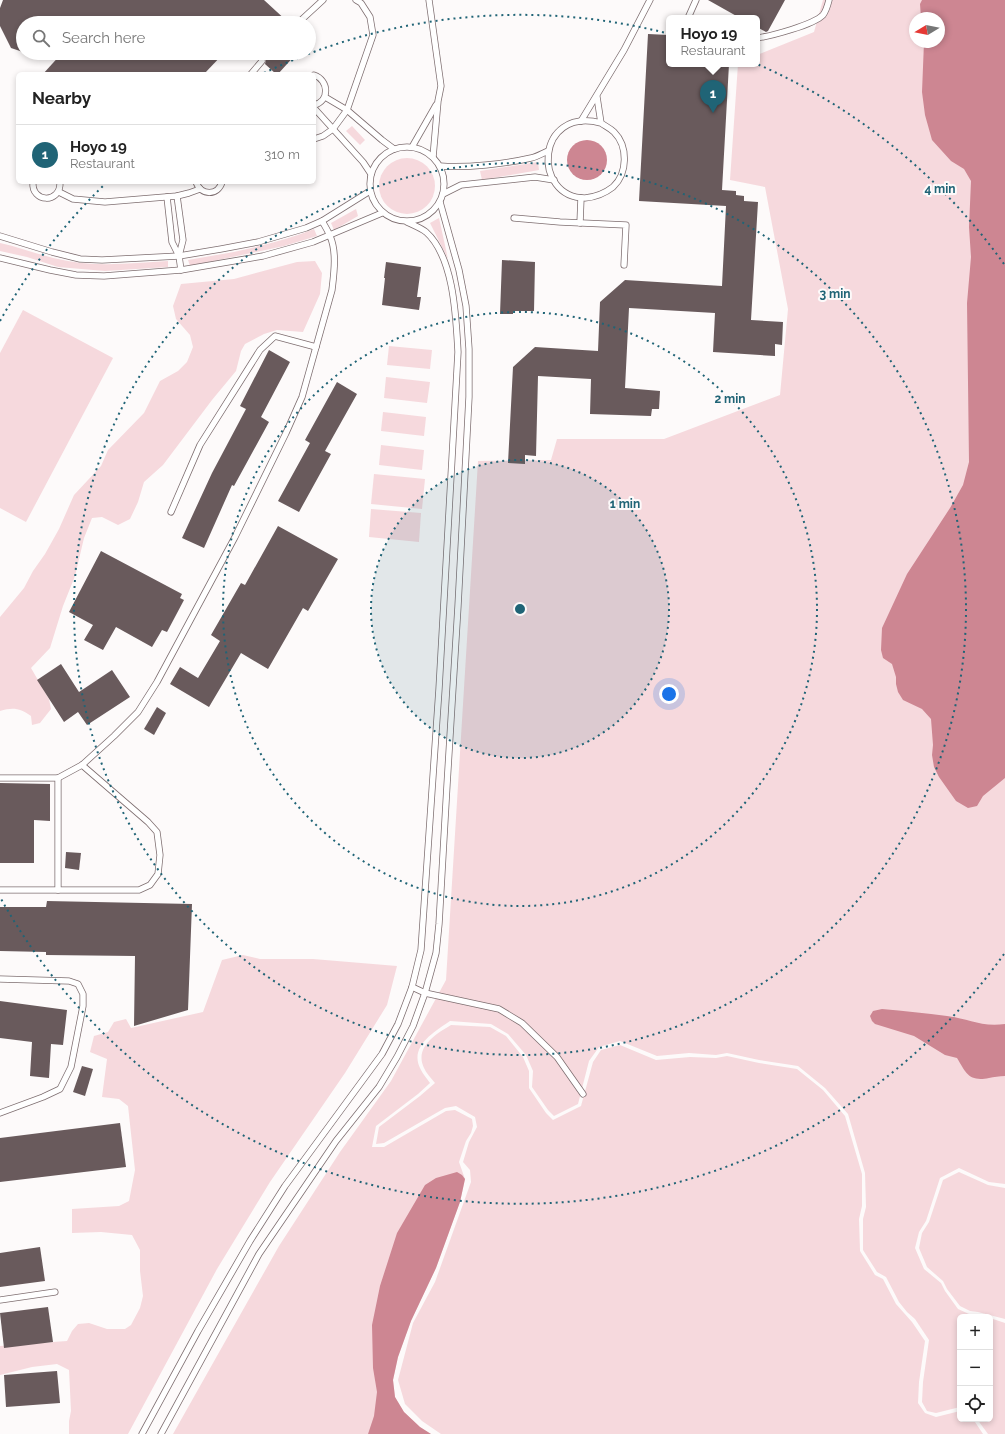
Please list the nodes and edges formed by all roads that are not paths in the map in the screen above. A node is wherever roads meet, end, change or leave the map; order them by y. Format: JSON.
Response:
{"nodes":[{"id":1,"x":323,"y":0,"type":"edge"},
{"id":2,"x":356,"y":0,"type":"edge"},
{"id":3,"x":429,"y":0,"type":"edge"},
{"id":4,"x":650,"y":0,"type":"edge"},
{"id":5,"x":696,"y":0,"type":"edge"},
{"id":6,"x":830,"y":0,"type":"edge"},
{"id":7,"x":689,"y":15,"type":"edge"},
{"id":8,"x":306,"y":16,"type":"edge"},
{"id":9,"x":760,"y":37,"type":"edge"},
{"id":10,"x":262,"y":61,"type":"dead end"},
{"id":11,"x":253,"y":72,"type":"edge"},
{"id":12,"x":316,"y":76,"type":"edge"},
{"id":13,"x":325,"y":97,"type":"junction"},
{"id":14,"x":597,"y":97,"type":"junction"},
{"id":15,"x":438,"y":101,"type":"junction"},
{"id":16,"x":316,"y":106,"type":"edge"},
{"id":17,"x":316,"y":109,"type":"edge"},
{"id":18,"x":347,"y":110,"type":"junction"},
{"id":19,"x":581,"y":121,"type":"junction"},
{"id":20,"x":601,"y":123,"type":"junction"},
{"id":21,"x":333,"y":129,"type":"junction"},
{"id":22,"x":316,"y":138,"type":"edge"},
{"id":23,"x":412,"y":147,"type":"junction"},
{"id":24,"x":394,"y":149,"type":"junction"},
{"id":25,"x":548,"y":151,"type":"junction"},
{"id":26,"x":433,"y":157,"type":"junction"},
{"id":27,"x":440,"y":166,"type":"junction"},
{"id":28,"x":371,"y":174,"type":"junction"},
{"id":29,"x":554,"y":180,"type":"junction"},
{"id":30,"x":33,"y":184,"type":"edge"},
{"id":31,"x":60,"y":184,"type":"edge"},
{"id":32,"x":197,"y":184,"type":"edge"},
{"id":33,"x":221,"y":184,"type":"edge"},
{"id":34,"x":200,"y":189,"type":"junction"},
{"id":35,"x":370,"y":191,"type":"junction"},
{"id":36,"x":59,"y":192,"type":"junction"},
{"id":37,"x":443,"y":194,"type":"junction"},
{"id":38,"x":177,"y":196,"type":"junction"},
{"id":39,"x":167,"y":197,"type":"junction"},
{"id":40,"x":580,"y":198,"type":"junction"},
{"id":41,"x":440,"y":202,"type":"junction"},
{"id":42,"x":382,"y":213,"type":"junction"},
{"id":43,"x":514,"y":218,"type":"dead end"},
{"id":44,"x":322,"y":222,"type":"junction"},
{"id":45,"x":407,"y":222,"type":"junction"},
{"id":46,"x":580,"y":223,"type":"junction"},
{"id":47,"x":330,"y":235,"type":"junction"},
{"id":48,"x":0,"y":236,"type":"edge"},
{"id":49,"x":179,"y":256,"type":"junction"},
{"id":50,"x":0,"y":258,"type":"edge"},
{"id":51,"x":624,"y":264,"type":"dead end"},
{"id":52,"x":181,"y":270,"type":"junction"},
{"id":53,"x":316,"y":347,"type":"junction"},
{"id":54,"x":171,"y":512,"type":"dead end"},
{"id":55,"x":82,"y":765,"type":"junction"},
{"id":56,"x":0,"y":778,"type":"edge"},
{"id":57,"x":58,"y":778,"type":"junction"},
{"id":58,"x":0,"y":890,"type":"edge"},
{"id":59,"x":58,"y":890,"type":"junction"},
{"id":60,"x":0,"y":979,"type":"edge"},
{"id":61,"x":412,"y":987,"type":"junction"},
{"id":62,"x":425,"y":992,"type":"junction"},
{"id":63,"x":583,"y":1094,"type":"dead end"},
{"id":64,"x":0,"y":1113,"type":"edge"},
{"id":65,"x":55,"y":1292,"type":"dead end"},
{"id":66,"x":0,"y":1300,"type":"edge"},
{"id":67,"x":142,"y":1434,"type":"edge"},
{"id":68,"x":161,"y":1434,"type":"edge"}],
"edges":[{"from":1,"to":8,"type":"lane"},
{"from":2,"to":18,"type":"lane"},
{"from":3,"to":15,"type":"lane"},
{"from":4,"to":14,"type":"lane"},
{"from":5,"to":7,"type":"lane"},
{"from":6,"to":9,"type":"lane"},
{"from":10,"to":11,"type":"lane"},
{"from":12,"to":13,"type":"lane"},
{"from":13,"to":16,"type":"lane"},
{"from":13,"to":18,"type":"lane"},
{"from":14,"to":19,"type":"lane"},
{"from":14,"to":20,"type":"lane"},
{"from":15,"to":23,"type":"lane"},
{"from":15,"to":26,"type":"lane"},
{"from":17,"to":21,"type":"lane"},
{"from":18,"to":21,"type":"lane"},
{"from":18,"to":24,"type":"lane"},
{"from":19,"to":20,"type":"lane"},
{"from":19,"to":25,"type":"lane"},
{"from":20,"to":40,"type":"lane"},
{"from":21,"to":22,"type":"lane"},
{"from":21,"to":28,"type":"lane"},
{"from":23,"to":24,"type":"lane"},
{"from":23,"to":26,"type":"lane"},
{"from":24,"to":28,"type":"lane"},
{"from":25,"to":27,"type":"lane"},
{"from":25,"to":29,"type":"lane"},
{"from":26,"to":27,"type":"lane"},
{"from":27,"to":37,"type":"lane"},
{"from":28,"to":35,"type":"lane"},
{"from":29,"to":37,"type":"lane"},
{"from":29,"to":40,"type":"lane"},
{"from":30,"to":36,"type":"lane"},
{"from":31,"to":36,"type":"lane"},
{"from":32,"to":34,"type":"lane"},
{"from":33,"to":34,"type":"lane"},
{"from":34,"to":38,"type":"lane"},
{"from":35,"to":42,"type":"lane"},
{"from":35,"to":44,"type":"lane"},
{"from":36,"to":39,"type":"lane"},
{"from":37,"to":41,"type":"lane"},
{"from":38,"to":39,"type":"lane"},
{"from":38,"to":49,"type":"lane"},
{"from":39,"to":49,"type":"lane"},
{"from":40,"to":46,"type":"lane"},
{"from":41,"to":45,"type":"lane"},
{"from":41,"to":62,"type":"lane"},
{"from":42,"to":45,"type":"lane"},
{"from":42,"to":47,"type":"lane"},
{"from":43,"to":46,"type":"lane"},
{"from":44,"to":47,"type":"lane"},
{"from":44,"to":49,"type":"lane"},
{"from":45,"to":61,"type":"lane"},
{"from":46,"to":51,"type":"lane"},
{"from":47,"to":52,"type":"lane"},
{"from":47,"to":53,"type":"lane"},
{"from":48,"to":49,"type":"lane"},
{"from":49,"to":52,"type":"lane"},
{"from":50,"to":52,"type":"lane"},
{"from":53,"to":54,"type":"lane"},
{"from":53,"to":55,"type":"lane"},
{"from":55,"to":57,"type":"lane"},
{"from":55,"to":59,"type":"lane"},
{"from":56,"to":57,"type":"lane"},
{"from":57,"to":59,"type":"lane"},
{"from":58,"to":59,"type":"lane"},
{"from":60,"to":64,"type":"lane"},
{"from":61,"to":62,"type":"lane"},
{"from":61,"to":67,"type":"lane"},
{"from":62,"to":63,"type":"lane"},
{"from":62,"to":68,"type":"lane"},
{"from":65,"to":66,"type":"lane"}]}
